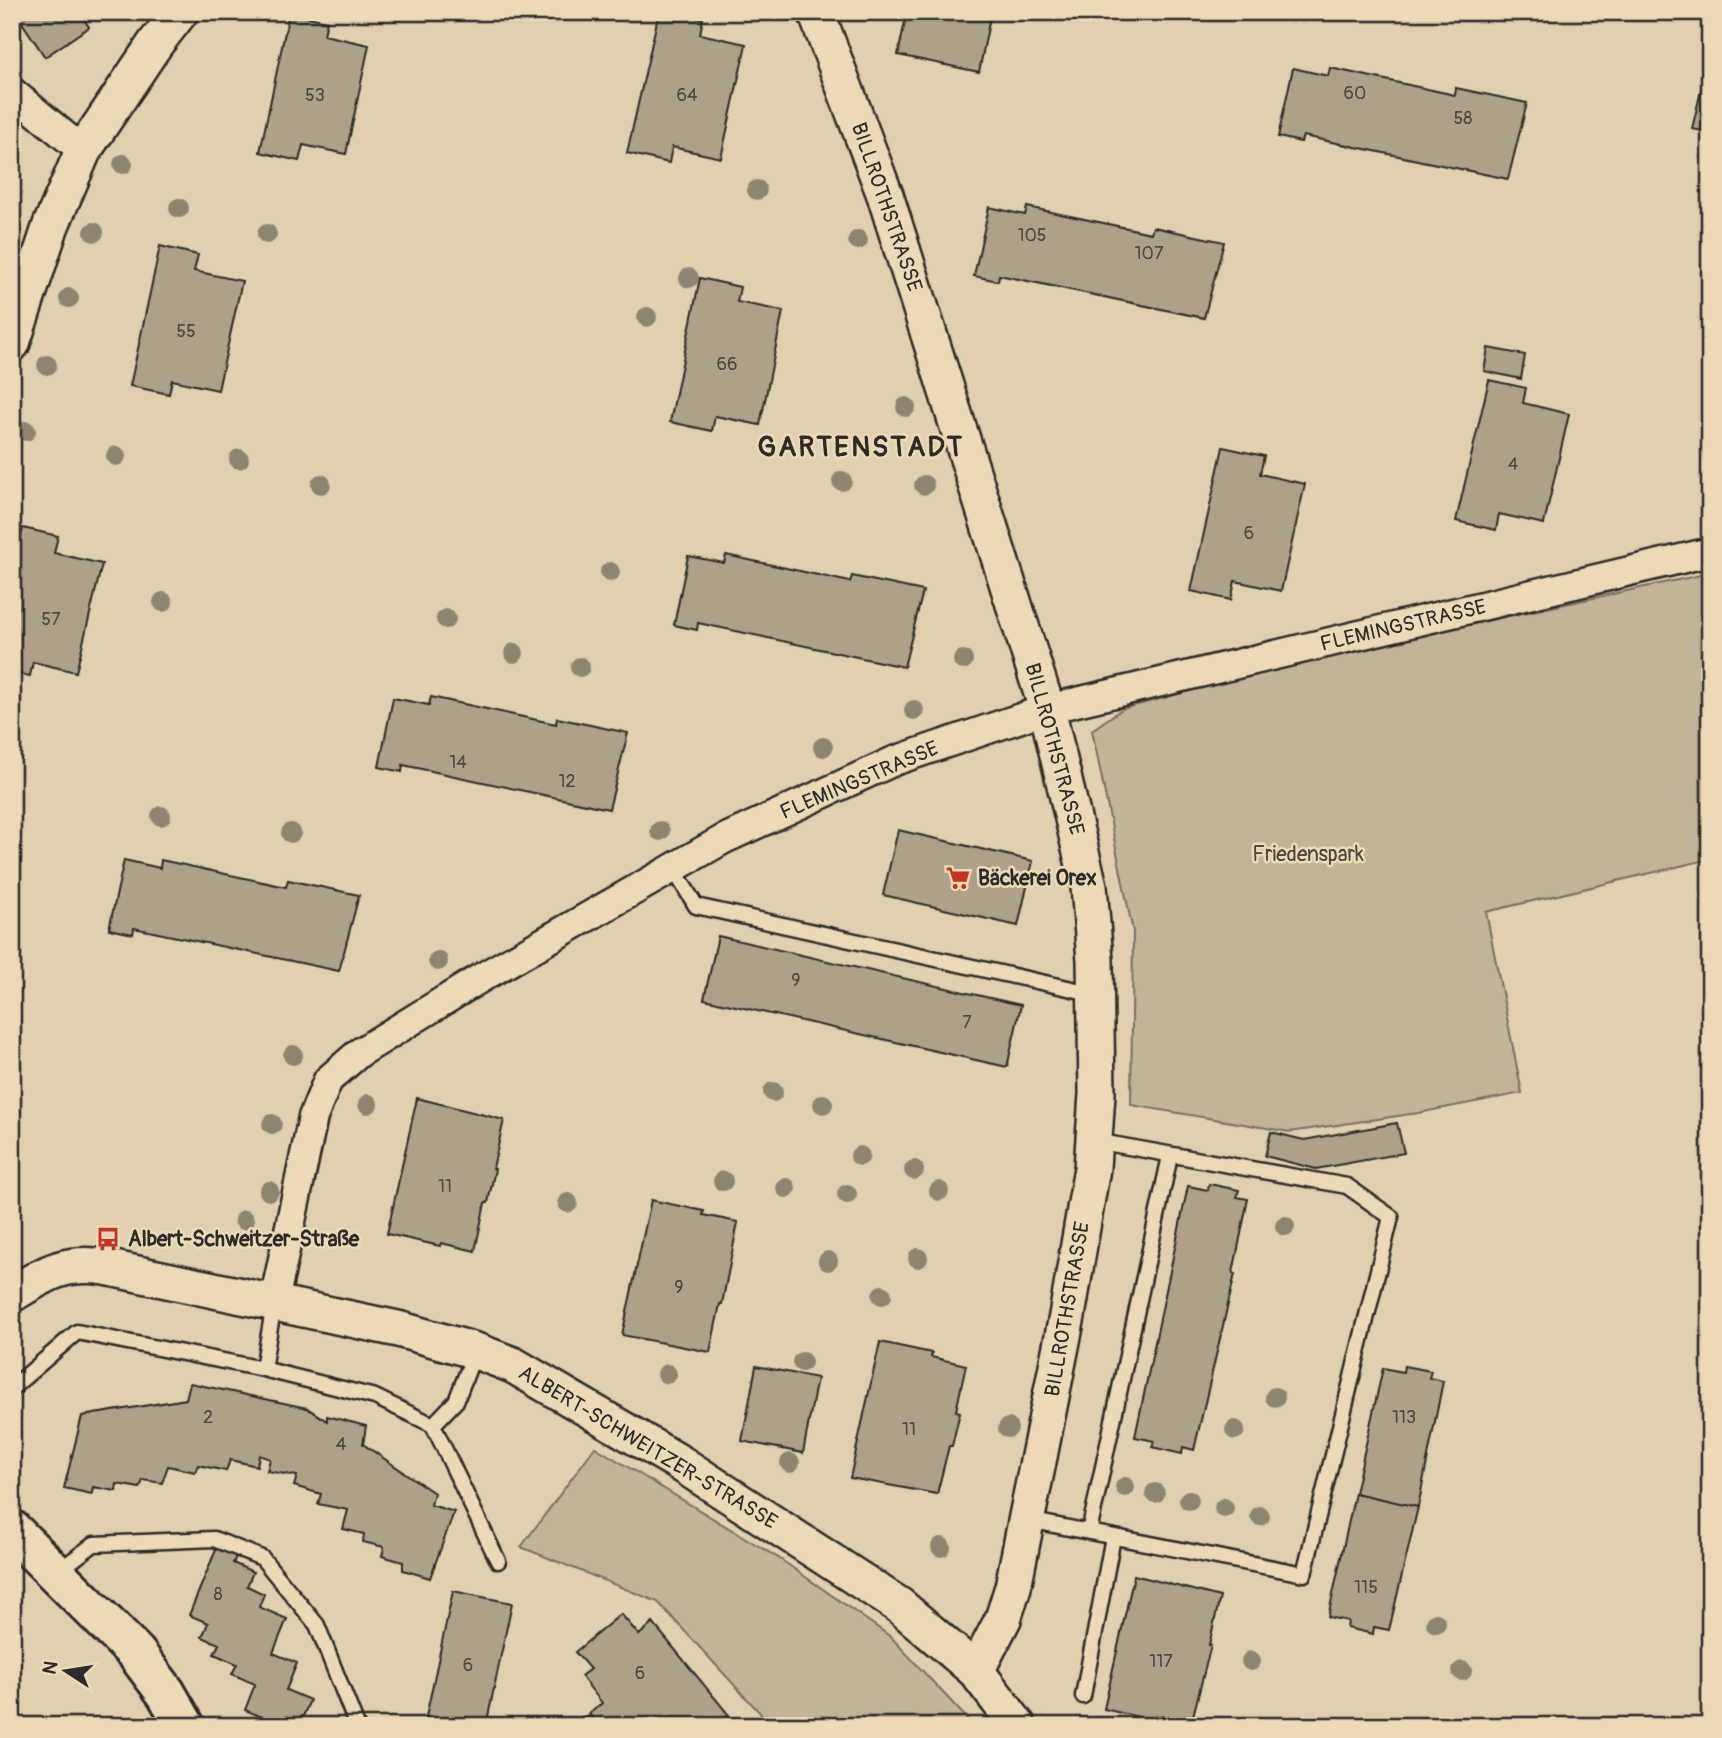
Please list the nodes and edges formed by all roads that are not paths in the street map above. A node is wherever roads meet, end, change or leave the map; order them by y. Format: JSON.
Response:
{"nodes":[{"id":1,"x":180,"y":12,"type":"edge"},
{"id":2,"x":816,"y":12,"type":"edge"},
{"id":3,"x":12,"y":92,"type":"edge"},
{"id":4,"x":83,"y":151,"type":"junction"},
{"id":5,"x":12,"y":344,"type":"edge"},
{"id":6,"x":1710,"y":552,"type":"edge"},
{"id":7,"x":1047,"y":709,"type":"junction"},
{"id":8,"x":673,"y":868,"type":"junction"},
{"id":9,"x":1095,"y":994,"type":"junction"},
{"id":10,"x":1095,"y":1142,"type":"junction"},
{"id":11,"x":1170,"y":1156,"type":"junction"},
{"id":12,"x":12,"y":1294,"type":"edge"},
{"id":13,"x":274,"y":1302,"type":"junction"},
{"id":14,"x":475,"y":1351,"type":"junction"},
{"id":15,"x":262,"y":1369,"type":"junction"},
{"id":16,"x":12,"y":1388,"type":"edge"},
{"id":17,"x":433,"y":1425,"type":"junction"},
{"id":18,"x":1026,"y":1520,"type":"junction"},
{"id":19,"x":12,"y":1530,"type":"edge"},
{"id":20,"x":1088,"y":1532,"type":"junction"},
{"id":21,"x":1113,"y":1537,"type":"junction"},
{"id":22,"x":498,"y":1561,"type":"dead end"},
{"id":23,"x":56,"y":1573,"type":"junction"},
{"id":24,"x":976,"y":1671,"type":"junction"},
{"id":25,"x":1083,"y":1696,"type":"dead end"},
{"id":26,"x":186,"y":1726,"type":"edge"},
{"id":27,"x":357,"y":1726,"type":"edge"},
{"id":28,"x":1018,"y":1726,"type":"edge"}],
"edges":[{"from":1,"to":4,"type":"street"},
{"from":2,"to":7,"type":"street","name":"BILLROTHSTRASSE"},
{"from":3,"to":4,"type":"street"},
{"from":4,"to":5,"type":"street"},
{"from":6,"to":7,"type":"street","name":"FLEMINGSTRASSE"},
{"from":7,"to":8,"type":"street","name":"FLEMINGSTRASSE"},
{"from":7,"to":9,"type":"street","name":"BILLROTHSTRASSE"},
{"from":8,"to":9,"type":"lane"},
{"from":8,"to":13,"type":"street","name":"FLEMINGSTRASSE"},
{"from":9,"to":10,"type":"street","name":"BILLROTHSTRASSE"},
{"from":10,"to":11,"type":"lane"},
{"from":10,"to":18,"type":"street","name":"BILLROTHSTRASSE"},
{"from":11,"to":20,"type":"lane"},
{"from":11,"to":21,"type":"lane"},
{"from":12,"to":13,"type":"street","name":"ALBERT-SCHWEITZER-STRASSE"},
{"from":13,"to":14,"type":"street","name":"ALBERT-SCHWEITZER-STRASSE"},
{"from":13,"to":15,"type":"lane"},
{"from":14,"to":17,"type":"lane"},
{"from":14,"to":24,"type":"street","name":"ALBERT-SCHWEITZER-STRASSE"},
{"from":15,"to":16,"type":"lane"},
{"from":15,"to":17,"type":"lane"},
{"from":17,"to":22,"type":"lane"},
{"from":18,"to":20,"type":"lane"},
{"from":18,"to":24,"type":"street","name":"BILLROTHSTRASSE"},
{"from":19,"to":23,"type":"main road"},
{"from":20,"to":21,"type":"lane"},
{"from":21,"to":25,"type":"lane"},
{"from":23,"to":26,"type":"main road"},
{"from":23,"to":27,"type":"lane"},
{"from":24,"to":28,"type":"street","name":"ALBERT-SCHWEITZER-STRASSE"}]}
